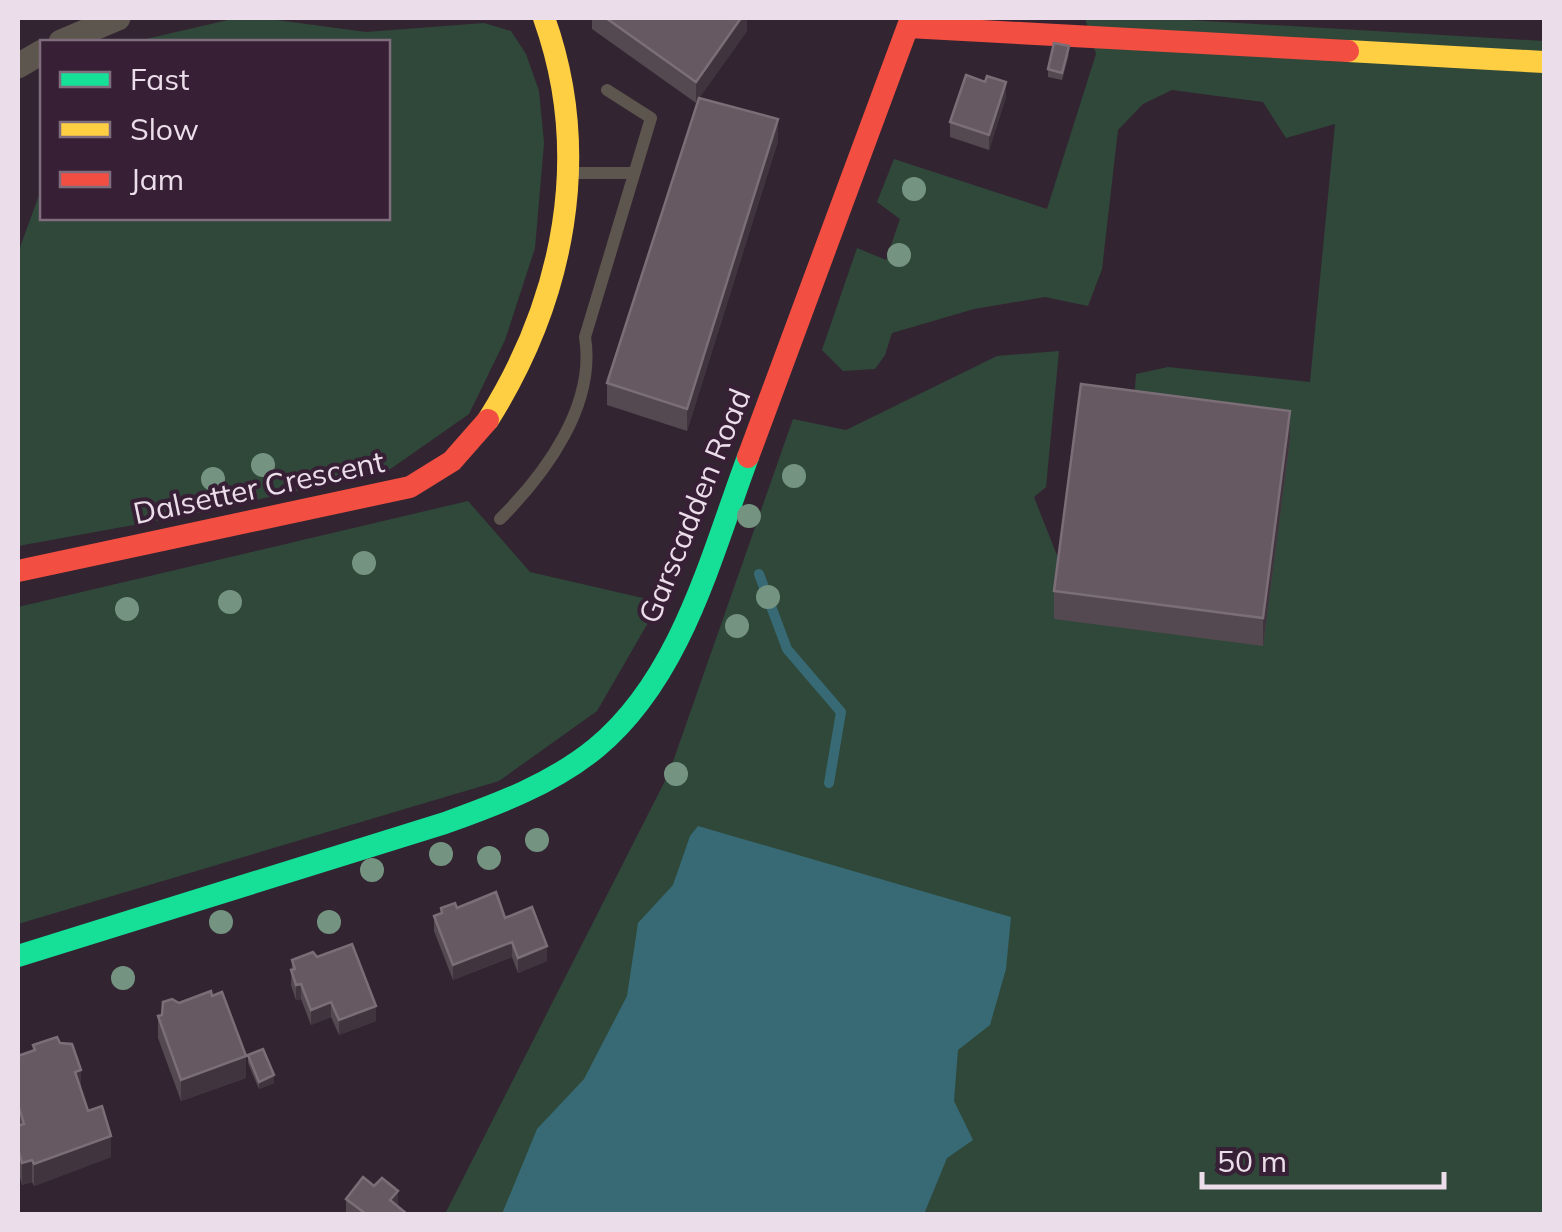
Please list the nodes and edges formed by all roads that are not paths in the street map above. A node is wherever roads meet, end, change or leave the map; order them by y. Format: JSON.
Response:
{"nodes":[{"id":1,"x":118,"y":18,"type":"edge"},
{"id":2,"x":544,"y":18,"type":"edge"},
{"id":3,"x":910,"y":22,"type":"edge"},
{"id":4,"x":65,"y":40,"type":"edge"},
{"id":5,"x":40,"y":53,"type":"edge"},
{"id":6,"x":1544,"y":62,"type":"edge"},
{"id":7,"x":18,"y":66,"type":"edge"},
{"id":8,"x":607,"y":90,"type":"dead end"},
{"id":9,"x":634,"y":173,"type":"junction"},
{"id":10,"x":570,"y":174,"type":"junction"},
{"id":11,"x":500,"y":519,"type":"dead end"},
{"id":12,"x":18,"y":571,"type":"edge"},
{"id":13,"x":18,"y":956,"type":"edge"}],
"edges":[{"from":1,"to":4,"type":"street"},
{"from":2,"to":10,"type":"street","name":"Dalsetter Crescent"},
{"from":3,"to":6,"type":"street","name":"Garscadden Road"},
{"from":3,"to":13,"type":"street","name":"Garscadden Road"},
{"from":5,"to":7,"type":"street"},
{"from":8,"to":9,"type":"lane"},
{"from":9,"to":10,"type":"lane"},
{"from":9,"to":11,"type":"lane"},
{"from":10,"to":12,"type":"street","name":"Dalsetter Crescent"}]}
